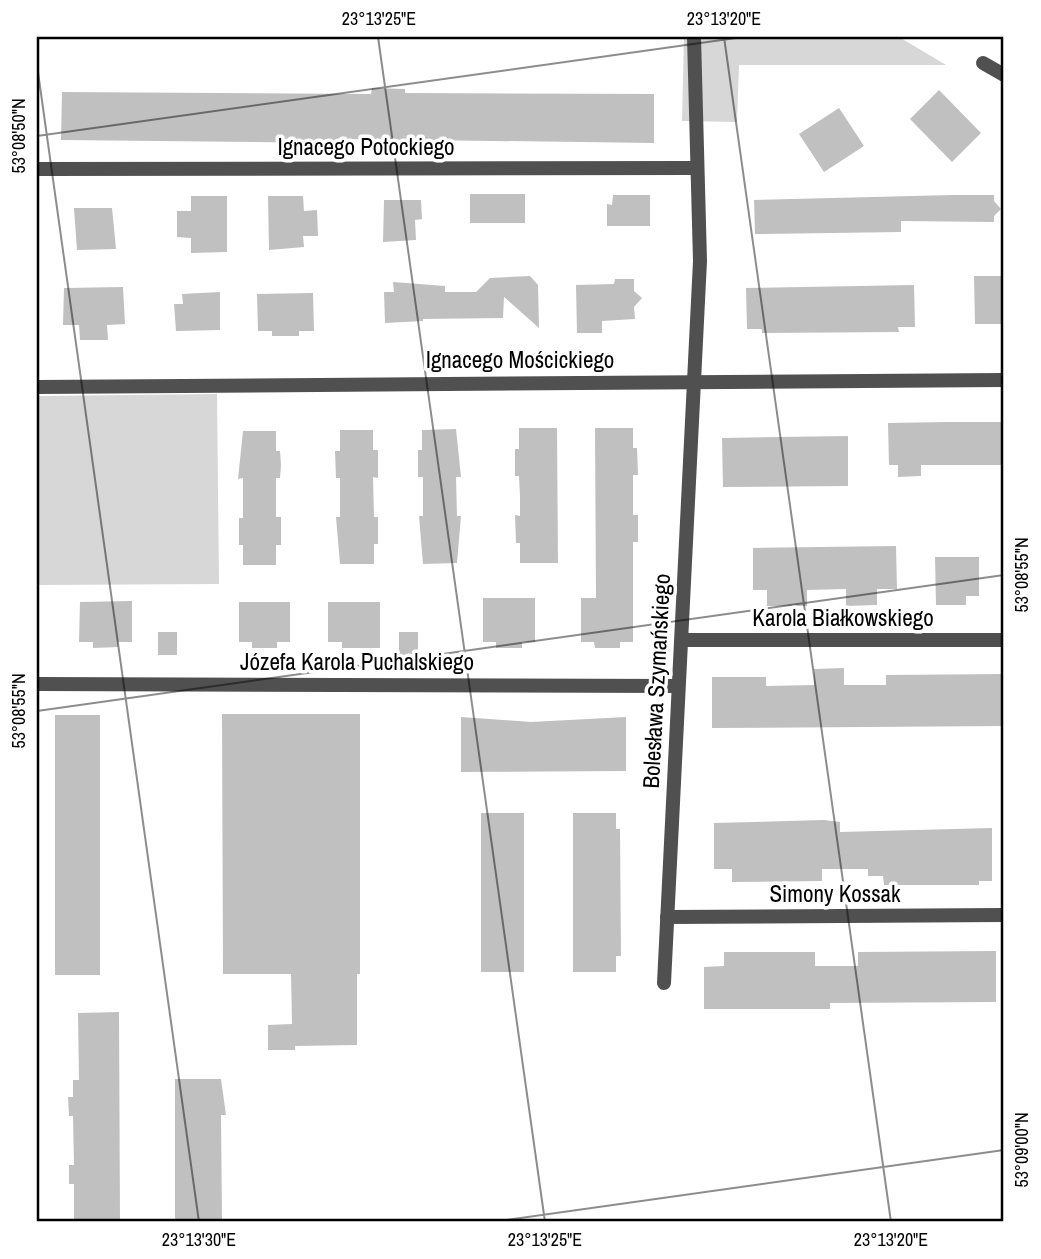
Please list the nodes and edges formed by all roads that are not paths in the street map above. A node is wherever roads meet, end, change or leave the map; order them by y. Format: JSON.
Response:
{"nodes":[{"id":1,"x":694,"y":37,"type":"edge"},
{"id":2,"x":983,"y":63,"type":"dead end"},
{"id":3,"x":1004,"y":75,"type":"edge"},
{"id":4,"x":695,"y":168,"type":"junction"},
{"id":5,"x":37,"y":169,"type":"edge"},
{"id":6,"x":1004,"y":380,"type":"edge"},
{"id":7,"x":694,"y":381,"type":"junction"},
{"id":8,"x":37,"y":387,"type":"edge"},
{"id":9,"x":682,"y":640,"type":"junction"},
{"id":10,"x":1004,"y":640,"type":"edge"},
{"id":11,"x":37,"y":684,"type":"edge"},
{"id":12,"x":676,"y":686,"type":"junction"},
{"id":13,"x":1004,"y":915,"type":"edge"},
{"id":14,"x":667,"y":917,"type":"junction"},
{"id":15,"x":664,"y":983,"type":"dead end"}],
"edges":[{"from":1,"to":4,"type":"street"},
{"from":2,"to":3,"type":"street"},
{"from":4,"to":5,"type":"street","name":"Ignacego Potockiego"},
{"from":4,"to":7,"type":"street"},
{"from":6,"to":7,"type":"street","name":"Ignacego Mościckiego"},
{"from":7,"to":8,"type":"street","name":"Ignacego Mościckiego"},
{"from":7,"to":9,"type":"street","name":"Bolesława Szymańskiego"},
{"from":9,"to":10,"type":"street","name":"Karola Białkowskiego"},
{"from":9,"to":12,"type":"street","name":"Bolesława Szymańskiego"},
{"from":11,"to":12,"type":"street","name":"Józefa Karola Puchalskiego"},
{"from":12,"to":14,"type":"street","name":"Bolesława Szymańskiego"},
{"from":13,"to":14,"type":"street","name":"Simony Kossak"},
{"from":14,"to":15,"type":"street","name":"Bolesława Szymańskiego"}]}
